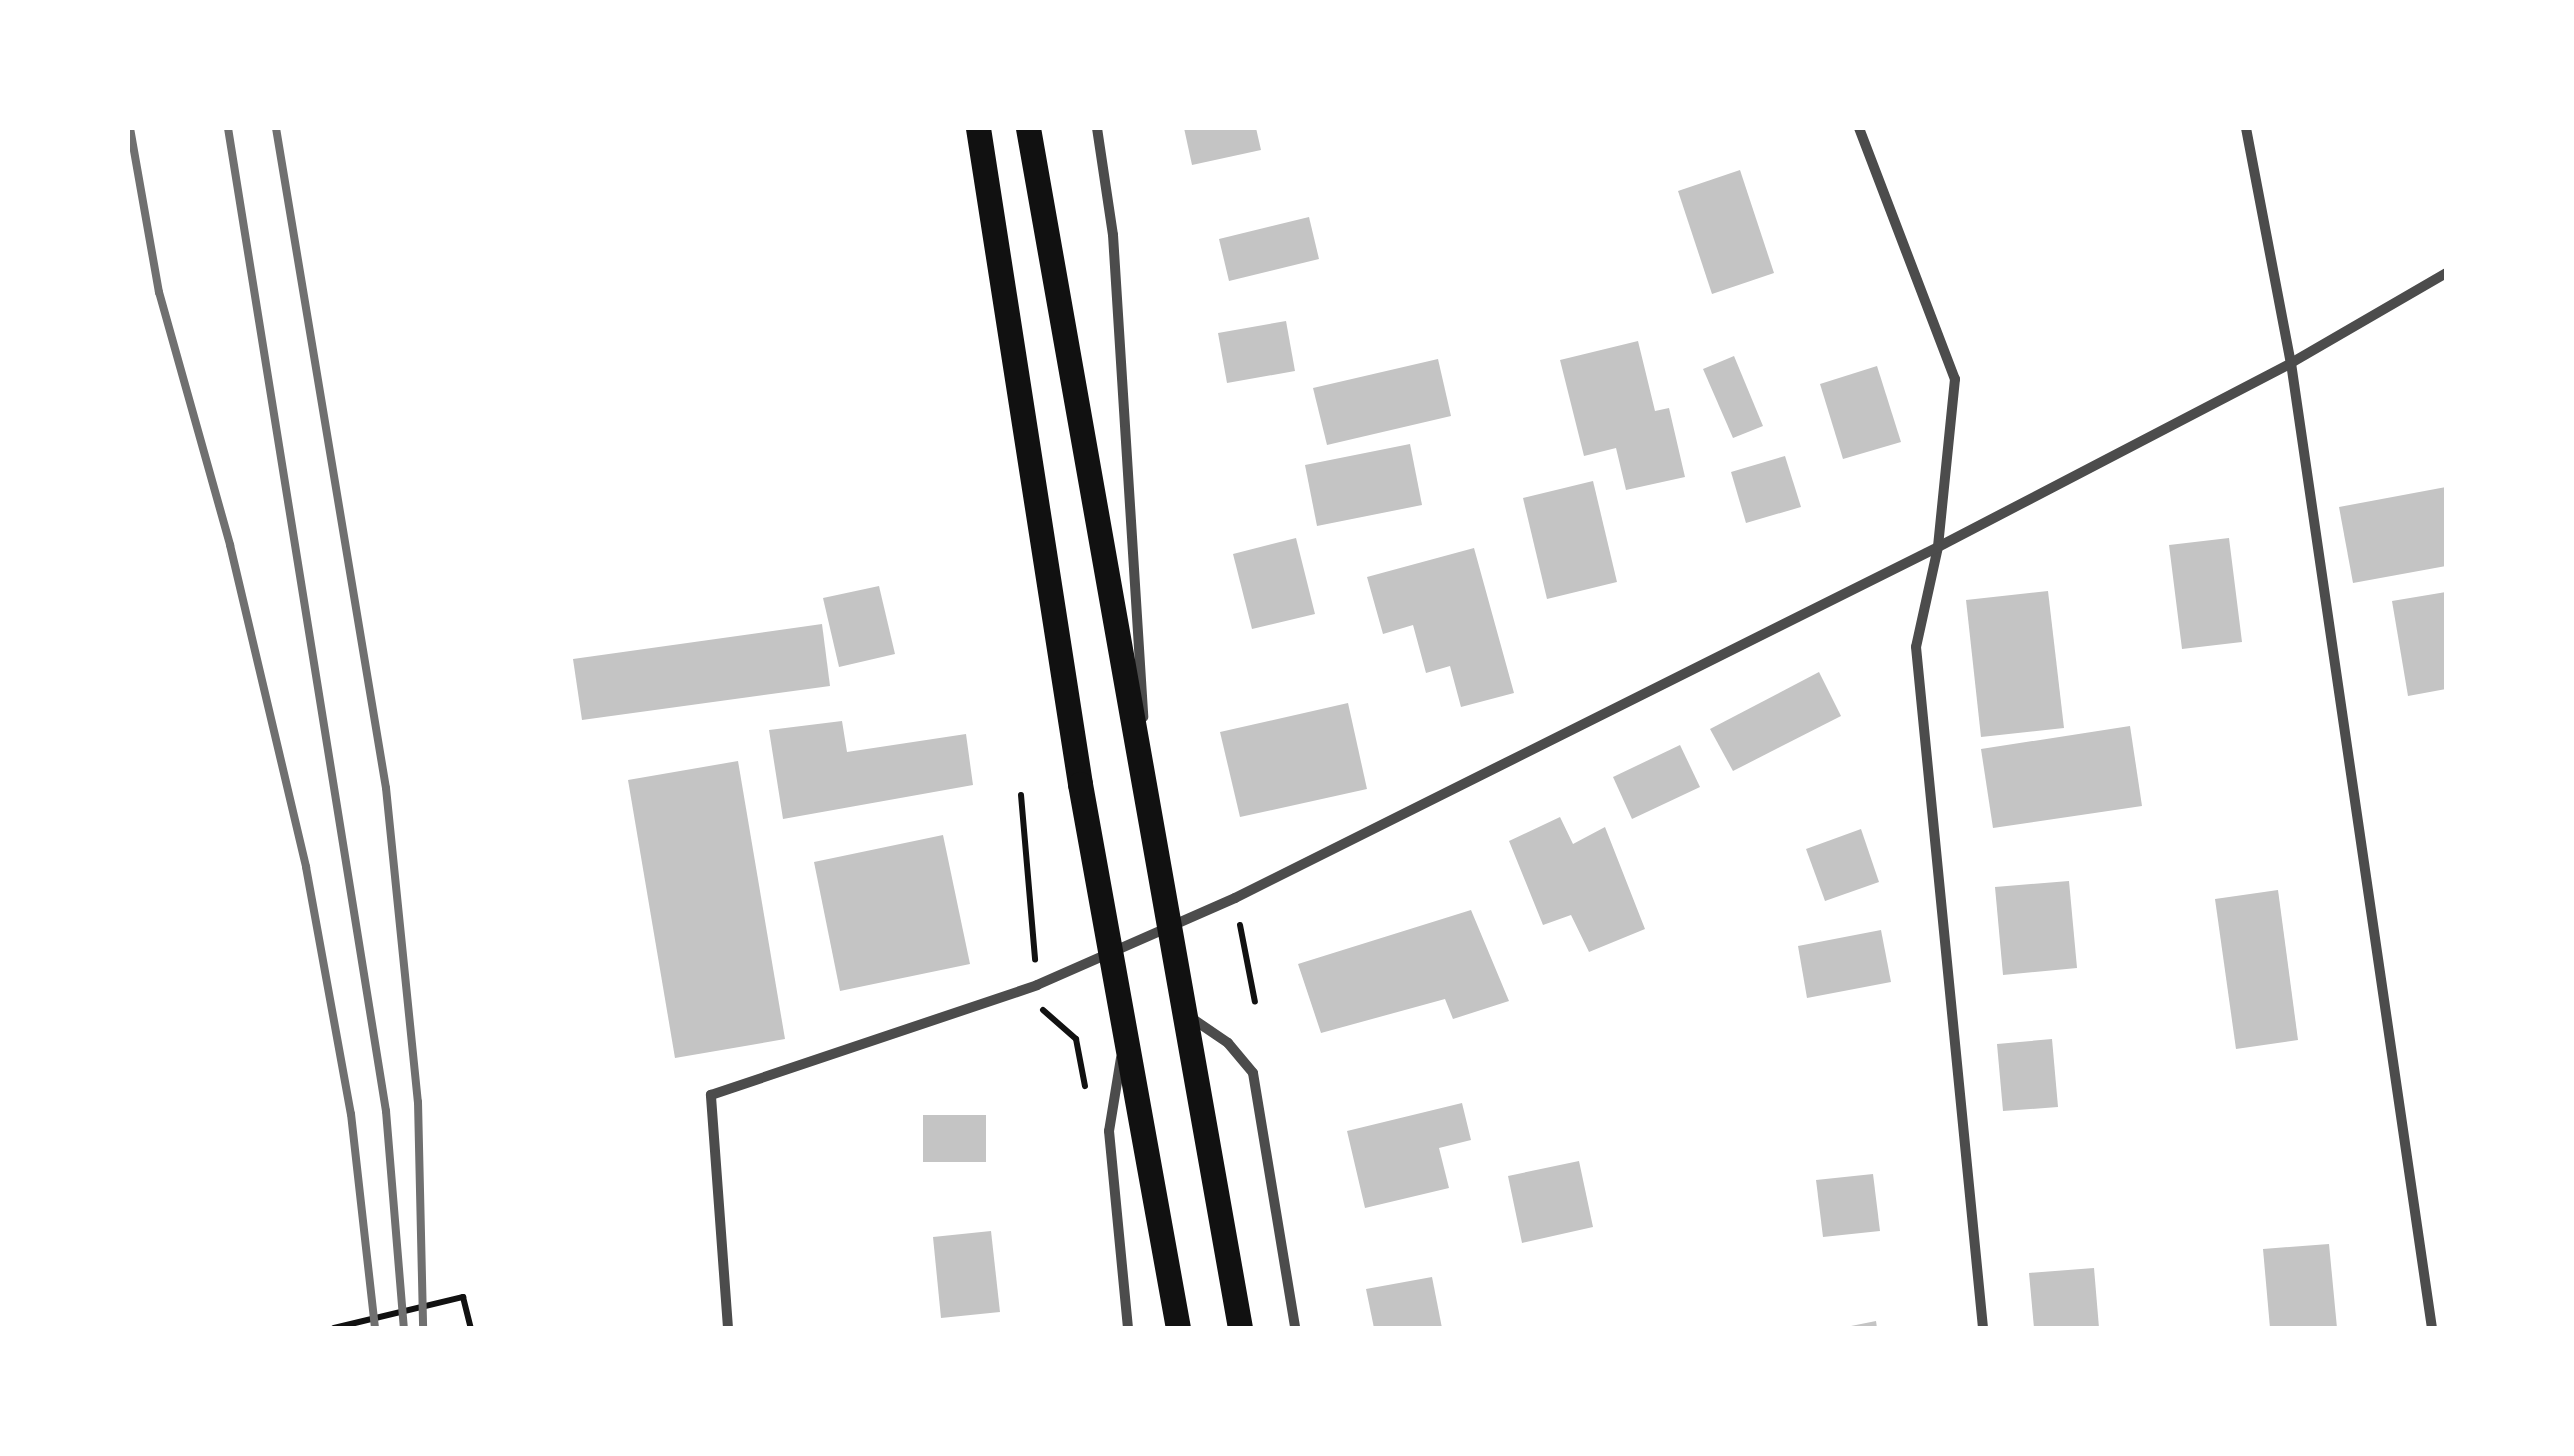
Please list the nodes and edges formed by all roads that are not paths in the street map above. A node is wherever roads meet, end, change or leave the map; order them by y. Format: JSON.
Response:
{"nodes":[{"id":1,"x":978,"y":128,"type":"edge"},
{"id":2,"x":1028,"y":128,"type":"edge"},
{"id":3,"x":1097,"y":128,"type":"edge"},
{"id":4,"x":1859,"y":128,"type":"edge"},
{"id":5,"x":2246,"y":128,"type":"edge"},
{"id":6,"x":2446,"y":273,"type":"edge"},
{"id":7,"x":2290,"y":364,"type":"junction"},
{"id":8,"x":1938,"y":547,"type":"junction"},
{"id":9,"x":1142,"y":773,"type":"junction"},
{"id":10,"x":1170,"y":928,"type":"junction"},
{"id":11,"x":1114,"y":954,"type":"junction"},
{"id":12,"x":1188,"y":1016,"type":"junction"},
{"id":13,"x":1129,"y":1028,"type":"junction"},
{"id":14,"x":728,"y":1328,"type":"edge"},
{"id":15,"x":1128,"y":1328,"type":"edge"},
{"id":16,"x":1178,"y":1328,"type":"edge"},
{"id":17,"x":1240,"y":1328,"type":"edge"},
{"id":18,"x":1295,"y":1328,"type":"edge"},
{"id":19,"x":1983,"y":1328,"type":"edge"},
{"id":20,"x":2432,"y":1328,"type":"edge"}],
"edges":[{"from":1,"to":11,"type":"main road"},
{"from":2,"to":9,"type":"main road"},
{"from":3,"to":9,"type":"street"},
{"from":4,"to":8,"type":"street"},
{"from":5,"to":7,"type":"street"},
{"from":6,"to":7,"type":"street"},
{"from":7,"to":8,"type":"street"},
{"from":7,"to":20,"type":"street"},
{"from":8,"to":10,"type":"street"},
{"from":8,"to":19,"type":"street"},
{"from":9,"to":10,"type":"main road"},
{"from":10,"to":11,"type":"street"},
{"from":10,"to":12,"type":"main road"},
{"from":11,"to":13,"type":"main road"},
{"from":11,"to":14,"type":"street"},
{"from":12,"to":17,"type":"main road"},
{"from":12,"to":18,"type":"street"},
{"from":13,"to":15,"type":"street"},
{"from":13,"to":16,"type":"main road"}]}
